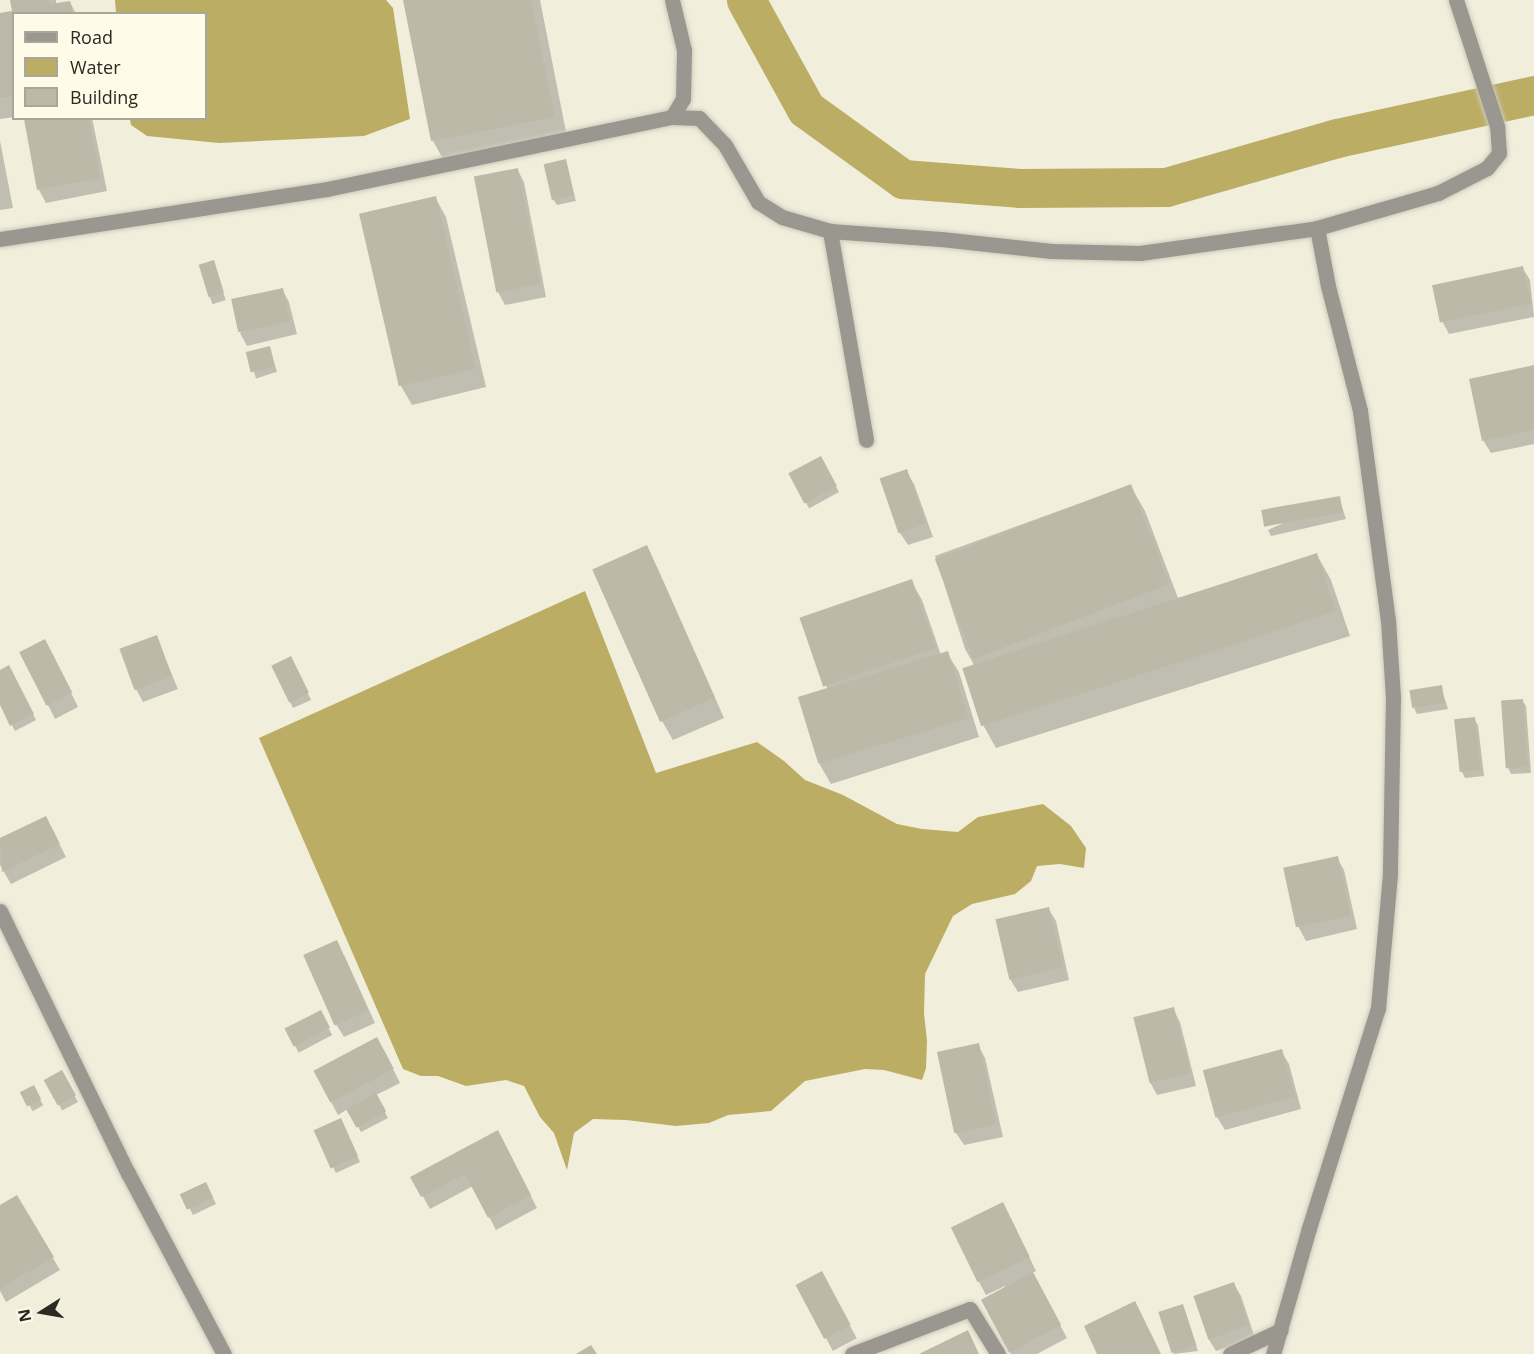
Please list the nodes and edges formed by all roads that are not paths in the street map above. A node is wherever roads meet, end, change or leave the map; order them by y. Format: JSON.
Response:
{"nodes":[{"id":1,"x":672,"y":0,"type":"edge"},
{"id":2,"x":1456,"y":0,"type":"edge"},
{"id":3,"x":672,"y":117,"type":"junction"},
{"id":4,"x":1317,"y":228,"type":"junction"},
{"id":5,"x":830,"y":231,"type":"junction"},
{"id":6,"x":0,"y":239,"type":"edge"},
{"id":7,"x":866,"y":440,"type":"dead end"},
{"id":8,"x":0,"y":911,"type":"edge"},
{"id":9,"x":1281,"y":1330,"type":"junction"},
{"id":10,"x":224,"y":1354,"type":"edge"},
{"id":11,"x":852,"y":1354,"type":"edge"},
{"id":12,"x":998,"y":1354,"type":"edge"},
{"id":13,"x":1230,"y":1354,"type":"edge"},
{"id":14,"x":1273,"y":1354,"type":"edge"}],
"edges":[{"from":1,"to":3,"type":"street"},
{"from":2,"to":4,"type":"street"},
{"from":3,"to":5,"type":"street"},
{"from":3,"to":6,"type":"street"},
{"from":4,"to":5,"type":"street"},
{"from":4,"to":9,"type":"street"},
{"from":5,"to":7,"type":"street"},
{"from":8,"to":10,"type":"street"},
{"from":9,"to":13,"type":"street"},
{"from":9,"to":14,"type":"street"},
{"from":11,"to":12,"type":"street"}]}
